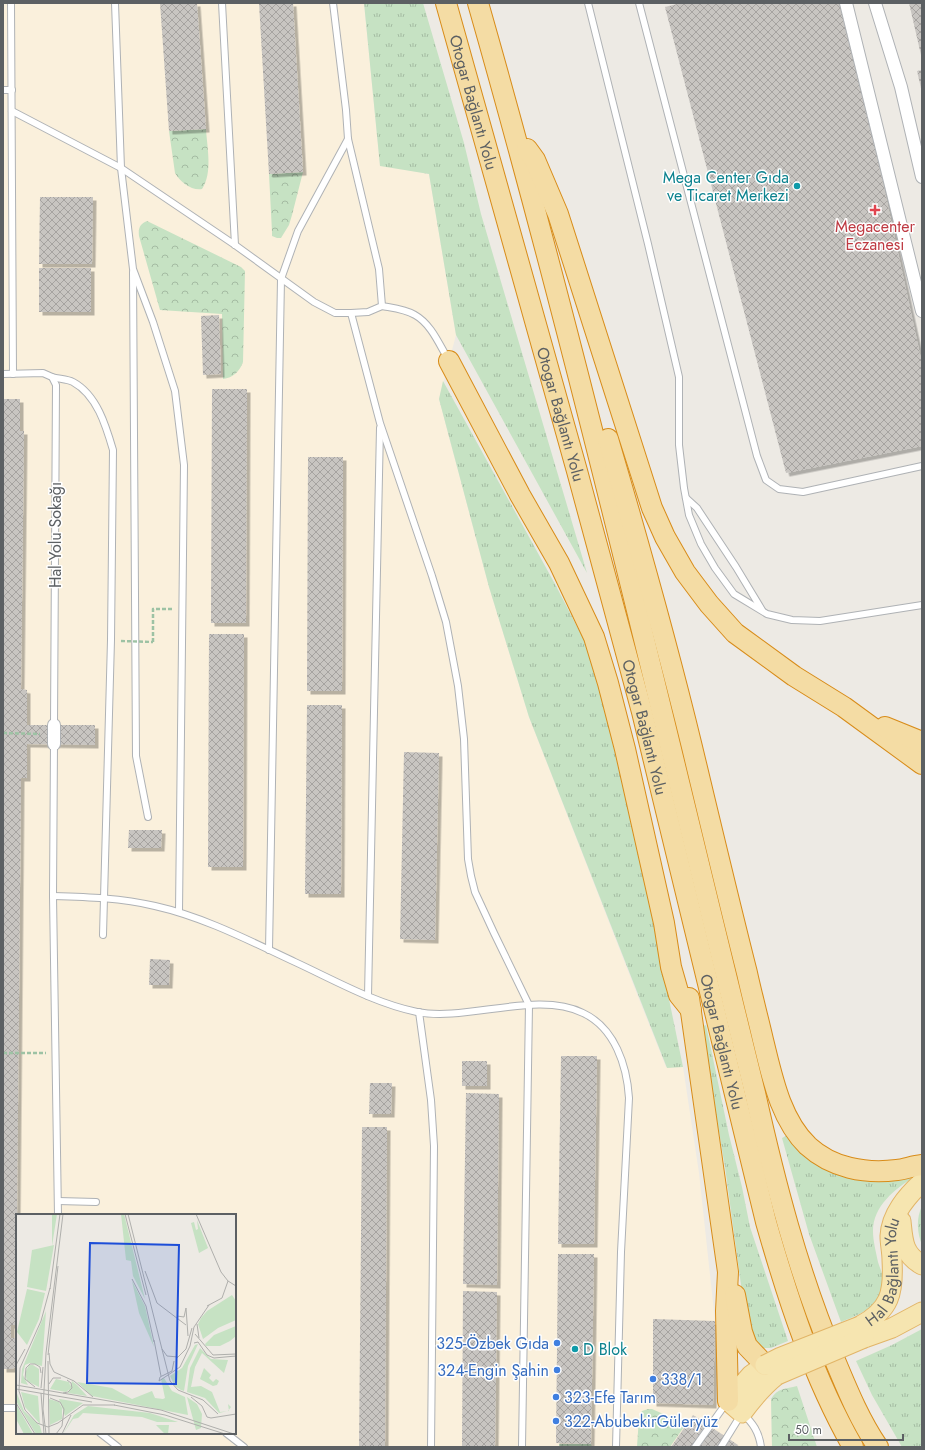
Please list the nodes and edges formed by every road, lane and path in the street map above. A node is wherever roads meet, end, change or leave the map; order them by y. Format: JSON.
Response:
{"nodes":[{"id":1,"x":11,"y":3,"type":"edge"},
{"id":2,"x":115,"y":3,"type":"edge"},
{"id":3,"x":222,"y":3,"type":"edge"},
{"id":4,"x":333,"y":3,"type":"edge"},
{"id":5,"x":446,"y":3,"type":"edge"},
{"id":6,"x":478,"y":3,"type":"edge"},
{"id":7,"x":588,"y":3,"type":"edge"},
{"id":8,"x":639,"y":3,"type":"edge"},
{"id":9,"x":846,"y":3,"type":"edge"},
{"id":10,"x":875,"y":3,"type":"edge"},
{"id":11,"x":3,"y":90,"type":"edge"},
{"id":12,"x":12,"y":90,"type":"junction"},
{"id":13,"x":12,"y":111,"type":"junction"},
{"id":14,"x":514,"y":130,"type":"junction"},
{"id":15,"x":348,"y":138,"type":"junction"},
{"id":16,"x":121,"y":168,"type":"junction"},
{"id":17,"x":922,"y":177,"type":"edge"},
{"id":18,"x":235,"y":245,"type":"junction"},
{"id":19,"x":133,"y":269,"type":"junction"},
{"id":20,"x":281,"y":279,"type":"junction"},
{"id":21,"x":556,"y":290,"type":"junction"},
{"id":22,"x":382,"y":306,"type":"junction"},
{"id":23,"x":922,"y":311,"type":"edge"},
{"id":24,"x":351,"y":313,"type":"junction"},
{"id":25,"x":449,"y":361,"type":"joint"},
{"id":26,"x":3,"y":374,"type":"edge"},
{"id":27,"x":13,"y":374,"type":"junction"},
{"id":28,"x":52,"y":377,"type":"junction"},
{"id":29,"x":380,"y":423,"type":"junction"},
{"id":30,"x":922,"y":466,"type":"edge"},
{"id":31,"x":686,"y":498,"type":"junction"},
{"id":32,"x":922,"y":605,"type":"edge"},
{"id":33,"x":182,"y":609,"type":"junction"},
{"id":34,"x":763,"y":611,"type":"junction"},
{"id":35,"x":121,"y":641,"type":"dead end"},
{"id":36,"x":844,"y":707,"type":"junction"},
{"id":37,"x":642,"y":712,"type":"junction"},
{"id":38,"x":3,"y":733,"type":"edge"},
{"id":39,"x":54,"y":734,"type":"junction"},
{"id":40,"x":922,"y":742,"type":"edge"},
{"id":41,"x":922,"y":764,"type":"edge"},
{"id":42,"x":148,"y":817,"type":"dead end"},
{"id":43,"x":53,"y":896,"type":"junction"},
{"id":44,"x":103,"y":897,"type":"junction"},
{"id":45,"x":178,"y":912,"type":"junction"},
{"id":46,"x":103,"y":935,"type":"dead end"},
{"id":47,"x":269,"y":950,"type":"junction"},
{"id":48,"x":368,"y":996,"type":"junction"},
{"id":49,"x":529,"y":1005,"type":"junction"},
{"id":50,"x":691,"y":1010,"type":"junction"},
{"id":51,"x":419,"y":1012,"type":"junction"},
{"id":52,"x":3,"y":1053,"type":"edge"},
{"id":53,"x":56,"y":1053,"type":"junction"},
{"id":54,"x":922,"y":1165,"type":"edge"},
{"id":55,"x":922,"y":1182,"type":"edge"},
{"id":56,"x":58,"y":1201,"type":"junction"},
{"id":57,"x":96,"y":1202,"type":"dead end"},
{"id":58,"x":901,"y":1205,"type":"junction"},
{"id":59,"x":58,"y":1214,"type":"edge"},
{"id":60,"x":922,"y":1265,"type":"edge"},
{"id":61,"x":728,"y":1272,"type":"junction"},
{"id":62,"x":922,"y":1312,"type":"edge"},
{"id":63,"x":862,"y":1332,"type":"junction"},
{"id":64,"x":771,"y":1370,"type":"junction"},
{"id":65,"x":735,"y":1407,"type":"junction"},
{"id":66,"x":3,"y":1408,"type":"edge"},
{"id":67,"x":16,"y":1408,"type":"edge"},
{"id":68,"x":101,"y":1434,"type":"edge"},
{"id":69,"x":227,"y":1434,"type":"edge"},
{"id":70,"x":118,"y":1447,"type":"edge"},
{"id":71,"x":244,"y":1447,"type":"edge"},
{"id":72,"x":431,"y":1447,"type":"edge"},
{"id":73,"x":522,"y":1447,"type":"edge"},
{"id":74,"x":616,"y":1447,"type":"edge"},
{"id":75,"x":696,"y":1447,"type":"edge"},
{"id":76,"x":721,"y":1447,"type":"edge"},
{"id":77,"x":761,"y":1447,"type":"edge"},
{"id":78,"x":853,"y":1447,"type":"edge"},
{"id":79,"x":878,"y":1447,"type":"edge"}],
"edges":[{"from":1,"to":12,"type":"lane"},
{"from":2,"to":16,"type":"lane"},
{"from":3,"to":18,"type":"lane"},
{"from":4,"to":15,"type":"lane"},
{"from":5,"to":37,"type":"highway","name":"Otogar Bağlantı Yolu"},
{"from":6,"to":14,"type":"highway","name":"Otogar Bağlantı Yolu"},
{"from":7,"to":31,"type":"lane"},
{"from":8,"to":30,"type":"lane"},
{"from":9,"to":23,"type":"street"},
{"from":10,"to":17,"type":"street"},
{"from":11,"to":12,"type":"lane"},
{"from":12,"to":13,"type":"lane"},
{"from":13,"to":16,"type":"lane"},
{"from":13,"to":27,"type":"lane"},
{"from":14,"to":21,"type":"highway","name":"Otogar Bağlantı Yolu"},
{"from":14,"to":36,"type":"highway"},
{"from":15,"to":20,"type":"lane"},
{"from":15,"to":22,"type":"lane"},
{"from":16,"to":18,"type":"lane"},
{"from":16,"to":19,"type":"lane"},
{"from":18,"to":20,"type":"lane"},
{"from":19,"to":33,"type":"lane"},
{"from":19,"to":42,"type":"lane"},
{"from":20,"to":24,"type":"lane"},
{"from":20,"to":47,"type":"lane"},
{"from":21,"to":54,"type":"highway"},
{"from":21,"to":79,"type":"highway","name":"Otogar Bağlantı Yolu"},
{"from":22,"to":24,"type":"lane"},
{"from":22,"to":25,"type":"lane"},
{"from":24,"to":29,"type":"lane"},
{"from":25,"to":50,"type":"highway"},
{"from":26,"to":27,"type":"lane"},
{"from":27,"to":28,"type":"lane"},
{"from":28,"to":39,"type":"lane","name":"Hal Yolu Sokağı"},
{"from":28,"to":44,"type":"lane"},
{"from":29,"to":48,"type":"lane"},
{"from":29,"to":49,"type":"lane"},
{"from":31,"to":34,"type":"lane"},
{"from":31,"to":34,"type":"lane"},
{"from":32,"to":34,"type":"lane"},
{"from":33,"to":35,"type":"path","bridge":true},
{"from":33,"to":45,"type":"lane"},
{"from":36,"to":40,"type":"highway"},
{"from":36,"to":41,"type":"highway"},
{"from":37,"to":50,"type":"highway"},
{"from":37,"to":78,"type":"highway","name":"Otogar Bağlantı Yolu"},
{"from":38,"to":39,"type":"path"},
{"from":39,"to":43,"type":"lane","name":"Hal Yolu Sokağı"},
{"from":43,"to":44,"type":"lane"},
{"from":43,"to":53,"type":"lane","name":"Hal Yolu Sokağı"},
{"from":44,"to":45,"type":"lane"},
{"from":44,"to":46,"type":"lane"},
{"from":45,"to":47,"type":"lane"},
{"from":47,"to":48,"type":"lane"},
{"from":48,"to":51,"type":"lane"},
{"from":49,"to":51,"type":"lane"},
{"from":49,"to":73,"type":"lane"},
{"from":49,"to":74,"type":"lane"},
{"from":50,"to":61,"type":"highway"},
{"from":51,"to":72,"type":"lane"},
{"from":52,"to":53,"type":"path"},
{"from":53,"to":56,"type":"lane","name":"Hal Yolu Sokağı"},
{"from":55,"to":58,"type":"main road","name":"Hal Bağlantı Yolu"},
{"from":56,"to":57,"type":"lane"},
{"from":56,"to":59,"type":"lane","name":"Hal Yolu Sokağı"},
{"from":58,"to":60,"type":"main road"},
{"from":58,"to":63,"type":"main road","name":"Hal Bağlantı Yolu"},
{"from":61,"to":64,"type":"highway"},
{"from":61,"to":65,"type":"highway"},
{"from":62,"to":63,"type":"main road","name":"Hal Bağlantı Yolu"},
{"from":63,"to":64,"type":"main road","name":"Hal Bağlantı Yolu","bridge":true},
{"from":64,"to":65,"type":"main road","name":"Hal Bağlantı Yolu"},
{"from":65,"to":75,"type":"lane"},
{"from":65,"to":76,"type":"lane"},
{"from":65,"to":77,"type":"lane"},
{"from":66,"to":67,"type":"lane"},
{"from":68,"to":70,"type":"lane"},
{"from":69,"to":71,"type":"lane"}]}
